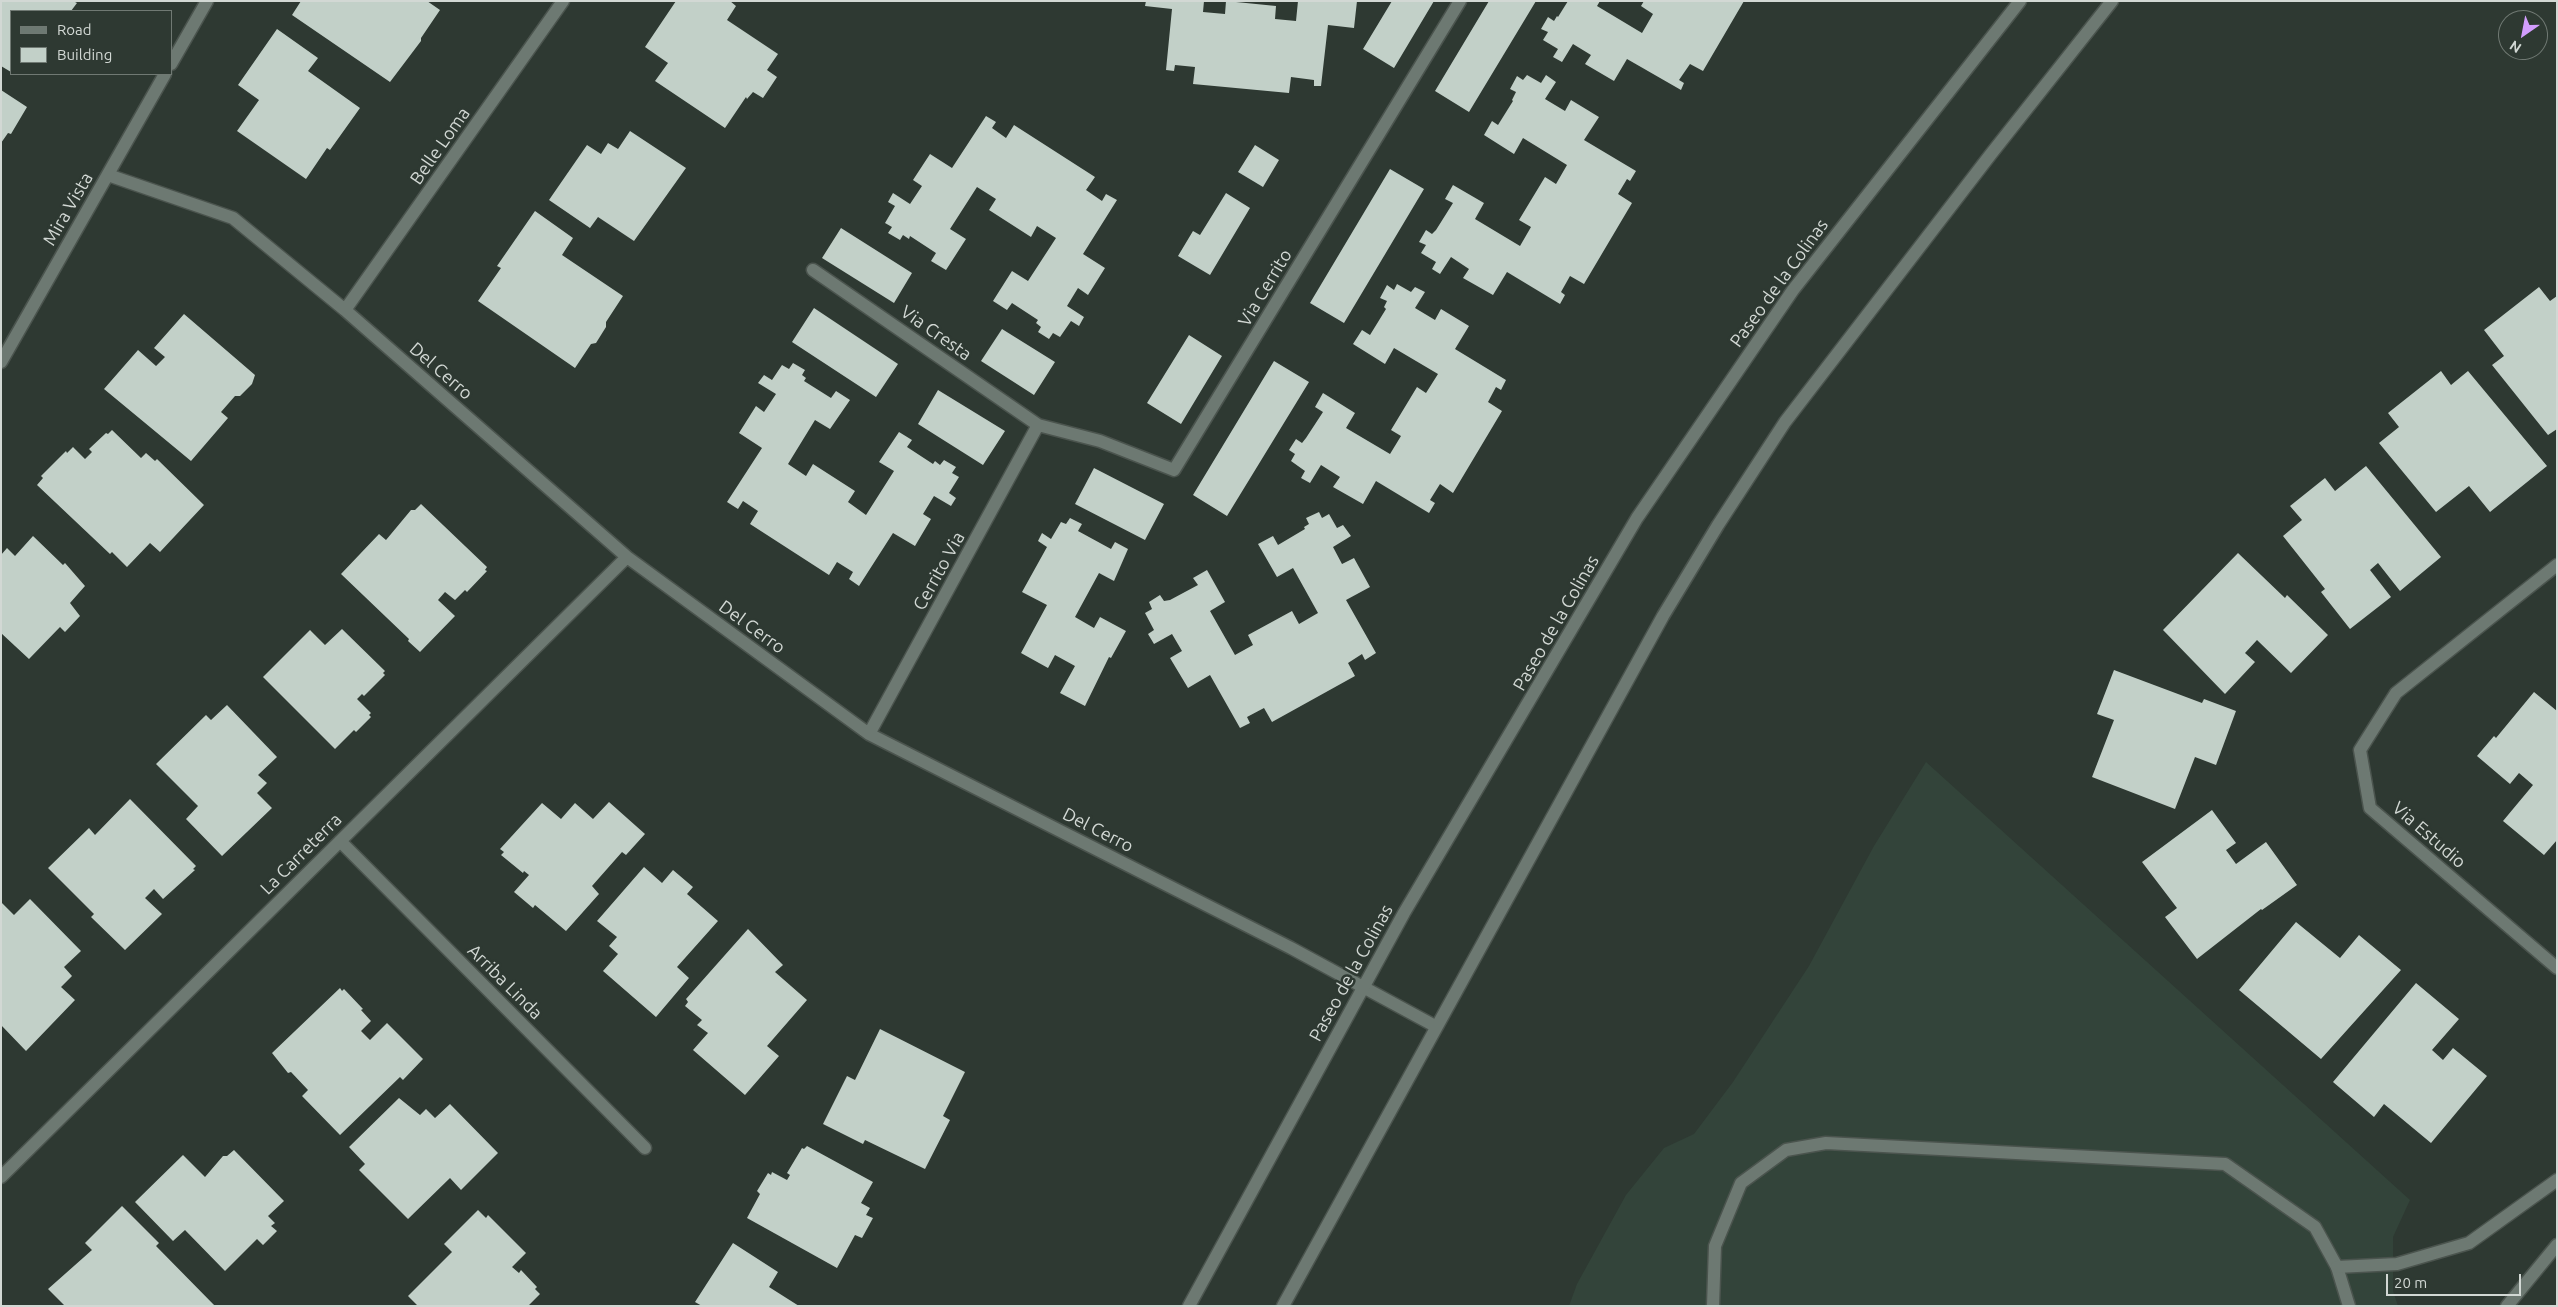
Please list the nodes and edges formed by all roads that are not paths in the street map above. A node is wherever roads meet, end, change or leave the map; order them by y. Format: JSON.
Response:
{"nodes":[{"id":1,"x":207,"y":1,"type":"edge"},
{"id":2,"x":563,"y":1,"type":"edge"},
{"id":3,"x":1460,"y":1,"type":"edge"},
{"id":4,"x":2020,"y":1,"type":"edge"},
{"id":5,"x":2112,"y":1,"type":"edge"},
{"id":6,"x":172,"y":62,"type":"edge"},
{"id":7,"x":165,"y":75,"type":"edge"},
{"id":8,"x":108,"y":175,"type":"junction"},
{"id":9,"x":813,"y":270,"type":"dead end"},
{"id":10,"x":345,"y":310,"type":"junction"},
{"id":11,"x":1,"y":362,"type":"edge"},
{"id":12,"x":1038,"y":425,"type":"junction"},
{"id":13,"x":627,"y":557,"type":"junction"},
{"id":14,"x":2557,"y":565,"type":"edge"},
{"id":15,"x":869,"y":734,"type":"junction"},
{"id":16,"x":340,"y":841,"type":"junction"},
{"id":17,"x":2557,"y":968,"type":"edge"},
{"id":18,"x":1362,"y":987,"type":"junction"},
{"id":19,"x":1435,"y":1026,"type":"junction"},
{"id":20,"x":645,"y":1148,"type":"dead end"},
{"id":21,"x":1,"y":1177,"type":"edge"},
{"id":22,"x":2557,"y":1180,"type":"edge"},
{"id":23,"x":2557,"y":1245,"type":"edge"},
{"id":24,"x":2337,"y":1267,"type":"junction"},
{"id":25,"x":1188,"y":1306,"type":"edge"},
{"id":26,"x":1283,"y":1306,"type":"edge"},
{"id":27,"x":1713,"y":1306,"type":"edge"},
{"id":28,"x":2349,"y":1306,"type":"edge"},
{"id":29,"x":2507,"y":1306,"type":"edge"}],
"edges":[{"from":1,"to":6,"type":"street"},
{"from":2,"to":10,"type":"street","name":"Belle Loma"},
{"from":3,"to":12,"type":"street","name":"Via Cerrito"},
{"from":4,"to":18,"type":"street","name":"Paseo de la Colinas"},
{"from":5,"to":19,"type":"street"},
{"from":7,"to":8,"type":"street","name":"Mira Vista"},
{"from":8,"to":10,"type":"street","name":"Del Cerro"},
{"from":8,"to":11,"type":"street","name":"Mira Vista"},
{"from":9,"to":12,"type":"street","name":"Via Cresta"},
{"from":10,"to":13,"type":"street","name":"Del Cerro"},
{"from":12,"to":15,"type":"street","name":"Cerrito Via"},
{"from":13,"to":15,"type":"street","name":"Del Cerro"},
{"from":13,"to":16,"type":"street","name":"La Carreterra"},
{"from":14,"to":17,"type":"street","name":"Via Estudio"},
{"from":15,"to":18,"type":"street","name":"Del Cerro"},
{"from":16,"to":20,"type":"street","name":"Arriba Linda"},
{"from":16,"to":21,"type":"street","name":"La Carreterra"},
{"from":18,"to":19,"type":"street","name":"Del Cerro"},
{"from":18,"to":25,"type":"street","name":"Paseo de la Colinas"},
{"from":19,"to":26,"type":"street"},
{"from":22,"to":24,"type":"street"},
{"from":23,"to":29,"type":"street"},
{"from":24,"to":27,"type":"street"},
{"from":24,"to":28,"type":"street"}]}
